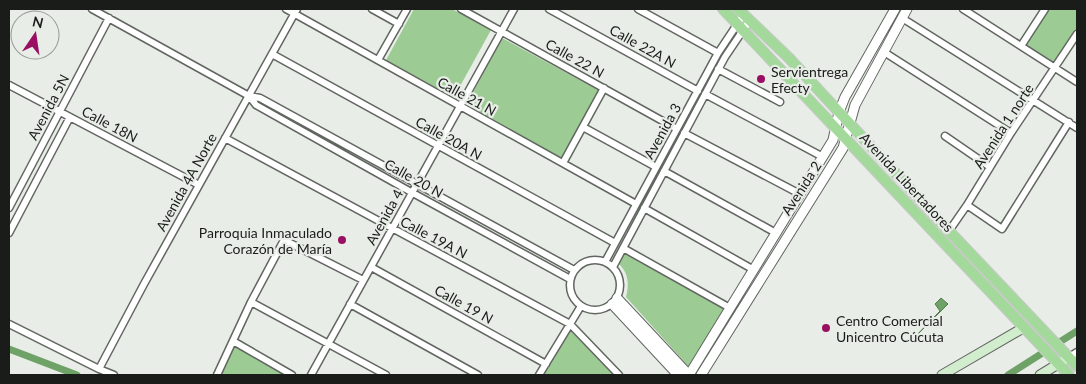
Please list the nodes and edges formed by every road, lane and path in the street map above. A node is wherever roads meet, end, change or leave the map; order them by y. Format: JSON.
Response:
{"nodes":[{"id":1,"x":92,"y":9,"type":"edge"},
{"id":2,"x":286,"y":9,"type":"edge"},
{"id":3,"x":372,"y":9,"type":"edge"},
{"id":4,"x":407,"y":9,"type":"edge"},
{"id":5,"x":461,"y":9,"type":"edge"},
{"id":6,"x":514,"y":9,"type":"edge"},
{"id":7,"x":549,"y":9,"type":"edge"},
{"id":8,"x":638,"y":9,"type":"edge"},
{"id":9,"x":723,"y":9,"type":"edge"},
{"id":10,"x":895,"y":9,"type":"edge"},
{"id":11,"x":907,"y":9,"type":"edge"},
{"id":12,"x":963,"y":9,"type":"edge"},
{"id":13,"x":1043,"y":9,"type":"edge"},
{"id":14,"x":296,"y":11,"type":"edge"},
{"id":15,"x":744,"y":14,"type":"edge"},
{"id":16,"x":108,"y":18,"type":"junction"},
{"id":17,"x":902,"y":18,"type":"junction"},
{"id":18,"x":399,"y":24,"type":"junction"},
{"id":19,"x":741,"y":26,"type":"junction"},
{"id":20,"x":502,"y":32,"type":"junction"},
{"id":21,"x":1077,"y":34,"type":"edge"},
{"id":22,"x":1021,"y":46,"type":"junction"},
{"id":23,"x":884,"y":52,"type":"junction"},
{"id":24,"x":718,"y":53,"type":"junction"},
{"id":25,"x":272,"y":54,"type":"junction"},
{"id":26,"x":378,"y":60,"type":"junction"},
{"id":27,"x":1054,"y":68,"type":"junction"},
{"id":28,"x":718,"y":69,"type":"junction"},
{"id":29,"x":1077,"y":82,"type":"edge"},
{"id":30,"x":9,"y":85,"type":"edge"},
{"id":31,"x":604,"y":88,"type":"junction"},
{"id":32,"x":698,"y":91,"type":"junction"},
{"id":33,"x":705,"y":94,"type":"junction"},
{"id":34,"x":249,"y":96,"type":"junction"},
{"id":35,"x":1034,"y":99,"type":"junction"},
{"id":36,"x":780,"y":102,"type":"dead end"},
{"id":37,"x":460,"y":106,"type":"junction"},
{"id":38,"x":60,"y":112,"type":"junction"},
{"id":39,"x":839,"y":112,"type":"junction"},
{"id":40,"x":70,"y":117,"type":"junction"},
{"id":41,"x":1069,"y":122,"type":"junction"},
{"id":42,"x":850,"y":123,"type":"junction"},
{"id":43,"x":583,"y":127,"type":"junction"},
{"id":44,"x":837,"y":128,"type":"junction"},
{"id":45,"x":1077,"y":128,"type":"edge"},
{"id":46,"x":677,"y":129,"type":"junction"},
{"id":47,"x":684,"y":133,"type":"junction"},
{"id":48,"x":1011,"y":133,"type":"junction"},
{"id":49,"x":945,"y":136,"type":"dead end"},
{"id":50,"x":226,"y":138,"type":"junction"},
{"id":51,"x":846,"y":138,"type":"junction"},
{"id":52,"x":438,"y":146,"type":"junction"},
{"id":53,"x":823,"y":157,"type":"junction"},
{"id":54,"x":563,"y":164,"type":"junction"},
{"id":55,"x":656,"y":167,"type":"junction"},
{"id":56,"x":990,"y":167,"type":"junction"},
{"id":57,"x":664,"y":171,"type":"junction"},
{"id":58,"x":416,"y":184,"type":"junction"},
{"id":59,"x":199,"y":185,"type":"junction"},
{"id":60,"x":411,"y":192,"type":"junction"},
{"id":61,"x":800,"y":194,"type":"junction"},
{"id":62,"x":636,"y":204,"type":"junction"},
{"id":63,"x":967,"y":205,"type":"junction"},
{"id":64,"x":9,"y":208,"type":"edge"},
{"id":65,"x":644,"y":208,"type":"junction"},
{"id":66,"x":392,"y":229,"type":"junction"},
{"id":67,"x":949,"y":231,"type":"junction"},
{"id":68,"x":9,"y":233,"type":"edge"},
{"id":69,"x":776,"y":233,"type":"junction"},
{"id":70,"x":615,"y":243,"type":"junction"},
{"id":71,"x":623,"y":248,"type":"junction"},
{"id":72,"x":605,"y":262,"type":"junction"},
{"id":73,"x":371,"y":266,"type":"junction"},
{"id":74,"x":613,"y":267,"type":"junction"},
{"id":75,"x":574,"y":270,"type":"junction"},
{"id":76,"x":754,"y":270,"type":"junction"},
{"id":77,"x":570,"y":279,"type":"junction"},
{"id":78,"x":363,"y":280,"type":"junction"},
{"id":79,"x":614,"y":301,"type":"junction"},
{"id":80,"x":251,"y":302,"type":"junction"},
{"id":81,"x":350,"y":304,"type":"junction"},
{"id":82,"x":580,"y":306,"type":"junction"},
{"id":83,"x":730,"y":308,"type":"junction"},
{"id":84,"x":9,"y":324,"type":"edge"},
{"id":85,"x":570,"y":324,"type":"junction"},
{"id":86,"x":1024,"y":329,"type":"junction"},
{"id":87,"x":233,"y":341,"type":"junction"},
{"id":88,"x":328,"y":343,"type":"junction"},
{"id":89,"x":1070,"y":354,"type":"edge"},
{"id":90,"x":1056,"y":362,"type":"junction"},
{"id":91,"x":546,"y":364,"type":"junction"},
{"id":92,"x":1077,"y":366,"type":"edge"},
{"id":93,"x":99,"y":369,"type":"junction"},
{"id":94,"x":114,"y":375,"type":"edge"},
{"id":95,"x":217,"y":375,"type":"edge"},
{"id":96,"x":292,"y":375,"type":"edge"},
{"id":97,"x":311,"y":375,"type":"edge"},
{"id":98,"x":386,"y":375,"type":"edge"},
{"id":99,"x":478,"y":375,"type":"edge"},
{"id":100,"x":539,"y":375,"type":"edge"},
{"id":101,"x":619,"y":375,"type":"edge"},
{"id":102,"x":678,"y":375,"type":"edge"},
{"id":103,"x":689,"y":375,"type":"edge"},
{"id":104,"x":701,"y":375,"type":"edge"},
{"id":105,"x":942,"y":375,"type":"edge"},
{"id":106,"x":1040,"y":375,"type":"edge"},
{"id":107,"x":1069,"y":375,"type":"edge"}],
"edges":[{"from":1,"to":16,"type":"street","name":"Calle 20 N"},
{"from":2,"to":14,"type":"street","name":"Calle 21 N"},
{"from":3,"to":18,"type":"street"},
{"from":4,"to":18,"type":"street"},
{"from":5,"to":20,"type":"street","name":"Calle 22 N"},
{"from":6,"to":20,"type":"street","name":"Avenida 4"},
{"from":7,"to":32,"type":"street","name":"Calle 22A N"},
{"from":8,"to":24,"type":"street"},
{"from":9,"to":19,"type":"main road","name":"Avenida Libertadores"},
{"from":10,"to":39,"type":"street","name":"Avenida 2"},
{"from":11,"to":17,"type":"street","name":"Avenida 2"},
{"from":12,"to":22,"type":"street"},
{"from":13,"to":22,"type":"street"},
{"from":14,"to":25,"type":"street","name":"Avenida 4A Norte"},
{"from":14,"to":26,"type":"street","name":"Calle 21 N"},
{"from":15,"to":19,"type":"street","name":"Avenida 3"},
{"from":15,"to":39,"type":"main road","name":"Avenida Libertadores"},
{"from":16,"to":34,"type":"street","name":"Calle 20 N"},
{"from":16,"to":38,"type":"street","name":"Avenida 5N"},
{"from":17,"to":23,"type":"street","name":"Avenida 2"},
{"from":17,"to":35,"type":"street"},
{"from":18,"to":26,"type":"street"},
{"from":19,"to":24,"type":"street","name":"Avenida 3"},
{"from":19,"to":28,"type":"street","name":"Avenida 3"},
{"from":19,"to":44,"type":"main road","name":"Avenida Libertadores"},
{"from":20,"to":31,"type":"street","name":"Calle 22 N"},
{"from":20,"to":37,"type":"street","name":"Avenida 4"},
{"from":21,"to":27,"type":"street","name":"Avenida 1 norte"},
{"from":22,"to":27,"type":"street"},
{"from":23,"to":42,"type":"street","name":"Avenida 2"},
{"from":23,"to":48,"type":"street"},
{"from":24,"to":32,"type":"street","name":"Avenida 3"},
{"from":25,"to":34,"type":"street","name":"Avenida 4A Norte"},
{"from":25,"to":52,"type":"street","name":"Calle 20A N"},
{"from":26,"to":37,"type":"street","name":"Calle 21 N"},
{"from":27,"to":29,"type":"street"},
{"from":27,"to":35,"type":"street","name":"Avenida 1 norte"},
{"from":28,"to":33,"type":"street","name":"Avenida 3"},
{"from":28,"to":36,"type":"street"},
{"from":30,"to":38,"type":"street","name":"Calle 18N"},
{"from":31,"to":43,"type":"street"},
{"from":31,"to":46,"type":"street","name":"Calle 22 N"},
{"from":32,"to":46,"type":"street","name":"Avenida 3"},
{"from":33,"to":47,"type":"street","name":"Avenida 3"},
{"from":33,"to":53,"type":"street"},
{"from":34,"to":50,"type":"street","name":"Avenida 4A Norte"},
{"from":34,"to":58,"type":"street","name":"Calle 20 N"},
{"from":34,"to":60,"type":"street","name":"Calle 20 N"},
{"from":35,"to":41,"type":"street"},
{"from":35,"to":48,"type":"street","name":"Avenida 1 norte"},
{"from":37,"to":52,"type":"street","name":"Avenida 4"},
{"from":37,"to":54,"type":"street","name":"Calle 21 N"},
{"from":38,"to":40,"type":"street","name":"Calle 18N"},
{"from":38,"to":64,"type":"street","name":"Avenida 5N"},
{"from":39,"to":42,"type":"main road","name":"Avenida Libertadores"},
{"from":39,"to":44,"type":"street","name":"Avenida 2"},
{"from":40,"to":59,"type":"street","name":"Calle 18N"},
{"from":40,"to":68,"type":"street","name":"Avenida 5N"},
{"from":41,"to":45,"type":"street"},
{"from":41,"to":63,"type":"street"},
{"from":42,"to":51,"type":"street","name":"Avenida 2"},
{"from":42,"to":67,"type":"main road","name":"Avenida Libertadores"},
{"from":43,"to":54,"type":"street"},
{"from":43,"to":55,"type":"street"},
{"from":44,"to":51,"type":"main road","name":"Avenida Libertadores"},
{"from":44,"to":53,"type":"street","name":"Avenida 2"},
{"from":46,"to":55,"type":"street","name":"Avenida 3"},
{"from":47,"to":57,"type":"street","name":"Avenida 3"},
{"from":47,"to":61,"type":"street"},
{"from":48,"to":56,"type":"street","name":"Avenida 1 norte"},
{"from":49,"to":56,"type":"street"},
{"from":50,"to":59,"type":"street","name":"Avenida 4A Norte"},
{"from":50,"to":66,"type":"street","name":"Calle 19A N"},
{"from":51,"to":86,"type":"main road","name":"Avenida Libertadores"},
{"from":51,"to":104,"type":"street","name":"Avenida 2"},
{"from":52,"to":58,"type":"street","name":"Avenida 4"},
{"from":52,"to":70,"type":"street","name":"Calle 20A N"},
{"from":53,"to":61,"type":"street","name":"Avenida 2"},
{"from":54,"to":62,"type":"street","name":"Calle 21 N"},
{"from":55,"to":62,"type":"street","name":"Avenida 3"},
{"from":56,"to":63,"type":"street","name":"Avenida 1 norte"},
{"from":57,"to":65,"type":"street","name":"Avenida 3"},
{"from":57,"to":69,"type":"street"},
{"from":58,"to":60,"type":"street","name":"Avenida 4"},
{"from":58,"to":75,"type":"street","name":"Calle 20 N"},
{"from":59,"to":93,"type":"street","name":"Avenida 4A Norte"},
{"from":60,"to":66,"type":"street","name":"Avenida 4"},
{"from":60,"to":77,"type":"street","name":"Calle 20 N"},
{"from":61,"to":69,"type":"street","name":"Avenida 2"},
{"from":62,"to":70,"type":"street","name":"Avenida 3"},
{"from":63,"to":67,"type":"street","name":"Avenida 1 norte"},
{"from":65,"to":71,"type":"street","name":"Avenida 3"},
{"from":65,"to":76,"type":"street"},
{"from":66,"to":73,"type":"street","name":"Avenida 4"},
{"from":66,"to":85,"type":"street","name":"Calle 19A N"},
{"from":67,"to":89,"type":"main road","name":"Avenida Libertadores"},
{"from":69,"to":76,"type":"street","name":"Avenida 2"},
{"from":70,"to":72,"type":"street","name":"Avenida 3"},
{"from":71,"to":74,"type":"street","name":"Avenida 3"},
{"from":71,"to":83,"type":"street"},
{"from":72,"to":74,"type":"street"},
{"from":72,"to":75,"type":"street"},
{"from":73,"to":78,"type":"street","name":"Avenida 4"},
{"from":73,"to":91,"type":"street","name":"Calle 19 N"},
{"from":74,"to":79,"type":"street"},
{"from":75,"to":77,"type":"street"},
{"from":76,"to":83,"type":"street","name":"Avenida 2"},
{"from":77,"to":82,"type":"street"},
{"from":78,"to":80,"type":"street"},
{"from":78,"to":81,"type":"street","name":"Avenida 4"},
{"from":79,"to":82,"type":"street"},
{"from":79,"to":102,"type":"street"},
{"from":79,"to":103,"type":"street"},
{"from":80,"to":87,"type":"street"},
{"from":80,"to":88,"type":"street"},
{"from":81,"to":88,"type":"street","name":"Avenida 4"},
{"from":81,"to":99,"type":"street"},
{"from":82,"to":85,"type":"street"},
{"from":83,"to":103,"type":"street","name":"Avenida 2"},
{"from":84,"to":93,"type":"street"},
{"from":85,"to":91,"type":"street"},
{"from":85,"to":101,"type":"street","name":"Calle 19A N"},
{"from":86,"to":90,"type":"main road","name":"Avenida Libertadores"},
{"from":86,"to":105,"type":"main road"},
{"from":87,"to":95,"type":"street"},
{"from":87,"to":96,"type":"street"},
{"from":88,"to":97,"type":"street","name":"Avenida 4"},
{"from":88,"to":98,"type":"street"},
{"from":89,"to":90,"type":"main road"},
{"from":89,"to":92,"type":"main road","name":"Avenida Libertadores"},
{"from":90,"to":106,"type":"main road"},
{"from":90,"to":107,"type":"main road","name":"Avenida Libertadores"},
{"from":91,"to":100,"type":"street"},
{"from":93,"to":94,"type":"street"}]}
